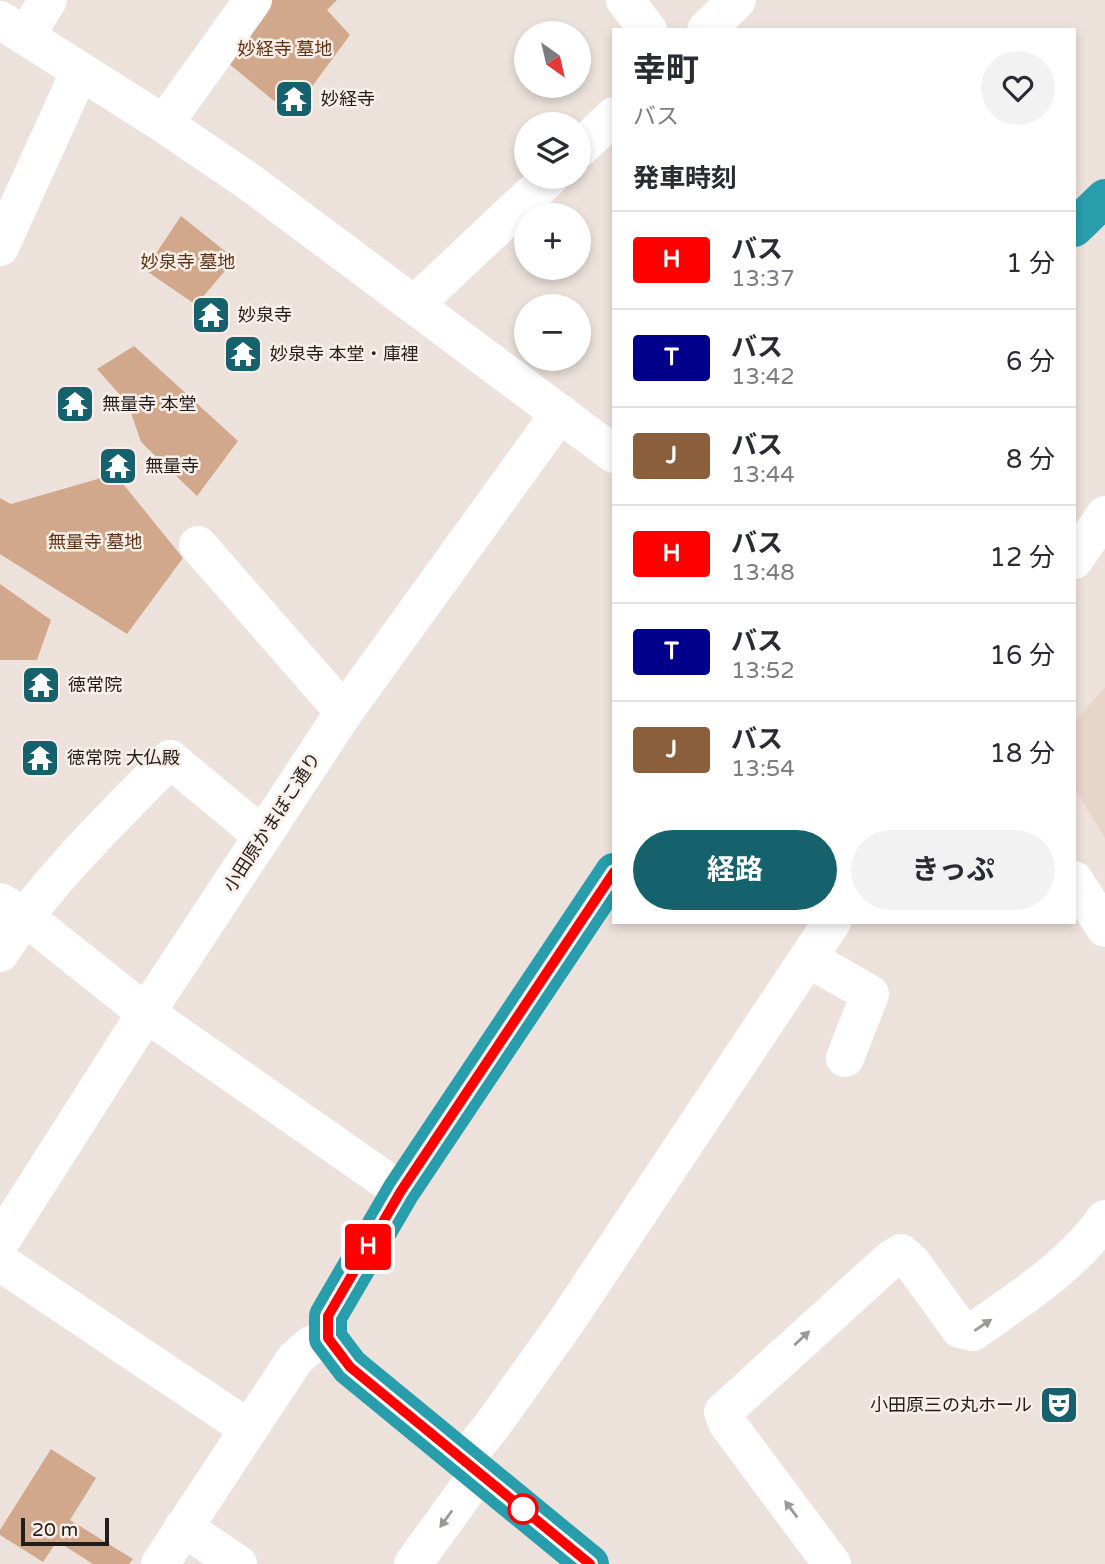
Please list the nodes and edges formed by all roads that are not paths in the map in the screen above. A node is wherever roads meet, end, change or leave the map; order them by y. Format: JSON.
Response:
{"nodes":[{"id":1,"x":48,"y":0,"type":"edge"},
{"id":2,"x":253,"y":0,"type":"edge"},
{"id":3,"x":625,"y":0,"type":"edge"},
{"id":4,"x":737,"y":0,"type":"edge"},
{"id":5,"x":13,"y":28,"type":"edge"},
{"id":6,"x":646,"y":28,"type":"edge"},
{"id":7,"x":708,"y":28,"type":"edge"},
{"id":8,"x":80,"y":71,"type":"junction"},
{"id":9,"x":612,"y":118,"type":"edge"},
{"id":10,"x":164,"y":124,"type":"junction"},
{"id":11,"x":591,"y":138,"type":"edge"},
{"id":12,"x":537,"y":189,"type":"edge"},
{"id":13,"x":1105,"y":198,"type":"edge"},
{"id":14,"x":1076,"y":226,"type":"edge"},
{"id":15,"x":0,"y":247,"type":"edge"},
{"id":16,"x":414,"y":305,"type":"junction"},
{"id":17,"x":560,"y":414,"type":"junction"},
{"id":18,"x":612,"y":453,"type":"edge"},
{"id":19,"x":1105,"y":515,"type":"edge"},
{"id":20,"x":198,"y":545,"type":"dead end"},
{"id":21,"x":1076,"y":557,"type":"edge"},
{"id":22,"x":344,"y":712,"type":"junction"},
{"id":23,"x":263,"y":836,"type":"junction"},
{"id":24,"x":612,"y":875,"type":"edge"},
{"id":25,"x":1076,"y":883,"type":"edge"},
{"id":26,"x":12,"y":909,"type":"edge"},
{"id":27,"x":831,"y":924,"type":"edge"},
{"id":28,"x":1105,"y":928,"type":"edge"},
{"id":29,"x":0,"y":953,"type":"edge"},
{"id":30,"x":809,"y":959,"type":"junction"},
{"id":31,"x":146,"y":1013,"type":"junction"},
{"id":32,"x":845,"y":1058,"type":"dead end"},
{"id":33,"x":401,"y":1191,"type":"junction"},
{"id":34,"x":1105,"y":1219,"type":"edge"},
{"id":35,"x":0,"y":1242,"type":"edge"},
{"id":36,"x":0,"y":1262,"type":"edge"},
{"id":37,"x":328,"y":1338,"type":"junction"},
{"id":38,"x":249,"y":1429,"type":"junction"},
{"id":39,"x":472,"y":1467,"type":"junction"},
{"id":40,"x":183,"y":1527,"type":"junction"},
{"id":41,"x":160,"y":1564,"type":"edge"},
{"id":42,"x":238,"y":1564,"type":"edge"},
{"id":43,"x":413,"y":1564,"type":"edge"},
{"id":44,"x":590,"y":1564,"type":"edge"},
{"id":45,"x":832,"y":1564,"type":"edge"}],
"edges":[{"from":1,"to":5,"type":"street"},
{"from":2,"to":10,"type":"street"},
{"from":3,"to":6,"type":"street"},
{"from":4,"to":7,"type":"street"},
{"from":5,"to":8,"type":"street"},
{"from":8,"to":10,"type":"street"},
{"from":8,"to":15,"type":"street"},
{"from":9,"to":11,"type":"street"},
{"from":10,"to":16,"type":"street"},
{"from":12,"to":16,"type":"street"},
{"from":13,"to":14,"type":"highway"},
{"from":16,"to":17,"type":"street"},
{"from":17,"to":18,"type":"street"},
{"from":17,"to":22,"type":"street","name":"小田原かまぼこ通り"},
{"from":19,"to":21,"type":"street"},
{"from":20,"to":22,"type":"street"},
{"from":22,"to":23,"type":"street","name":"小田原かまぼこ通り"},
{"from":23,"to":26,"type":"street"},
{"from":23,"to":31,"type":"street","name":"小田原かまぼこ通り"},
{"from":24,"to":33,"type":"highway"},
{"from":25,"to":28,"type":"street"},
{"from":26,"to":29,"type":"street"},
{"from":26,"to":31,"type":"street"},
{"from":27,"to":30,"type":"street"},
{"from":30,"to":32,"type":"street"},
{"from":30,"to":39,"type":"street"},
{"from":31,"to":33,"type":"street"},
{"from":31,"to":35,"type":"street","name":"小田原かまぼこ通り"},
{"from":33,"to":37,"type":"highway"},
{"from":45,"to":34,"type":"street","one_way":true},
{"from":36,"to":38,"type":"street"},
{"from":37,"to":38,"type":"street"},
{"from":37,"to":39,"type":"highway"},
{"from":38,"to":40,"type":"street"},
{"from":39,"to":43,"type":"street","one_way":true},
{"from":39,"to":44,"type":"highway"},
{"from":40,"to":41,"type":"street"},
{"from":40,"to":42,"type":"street"}]}
